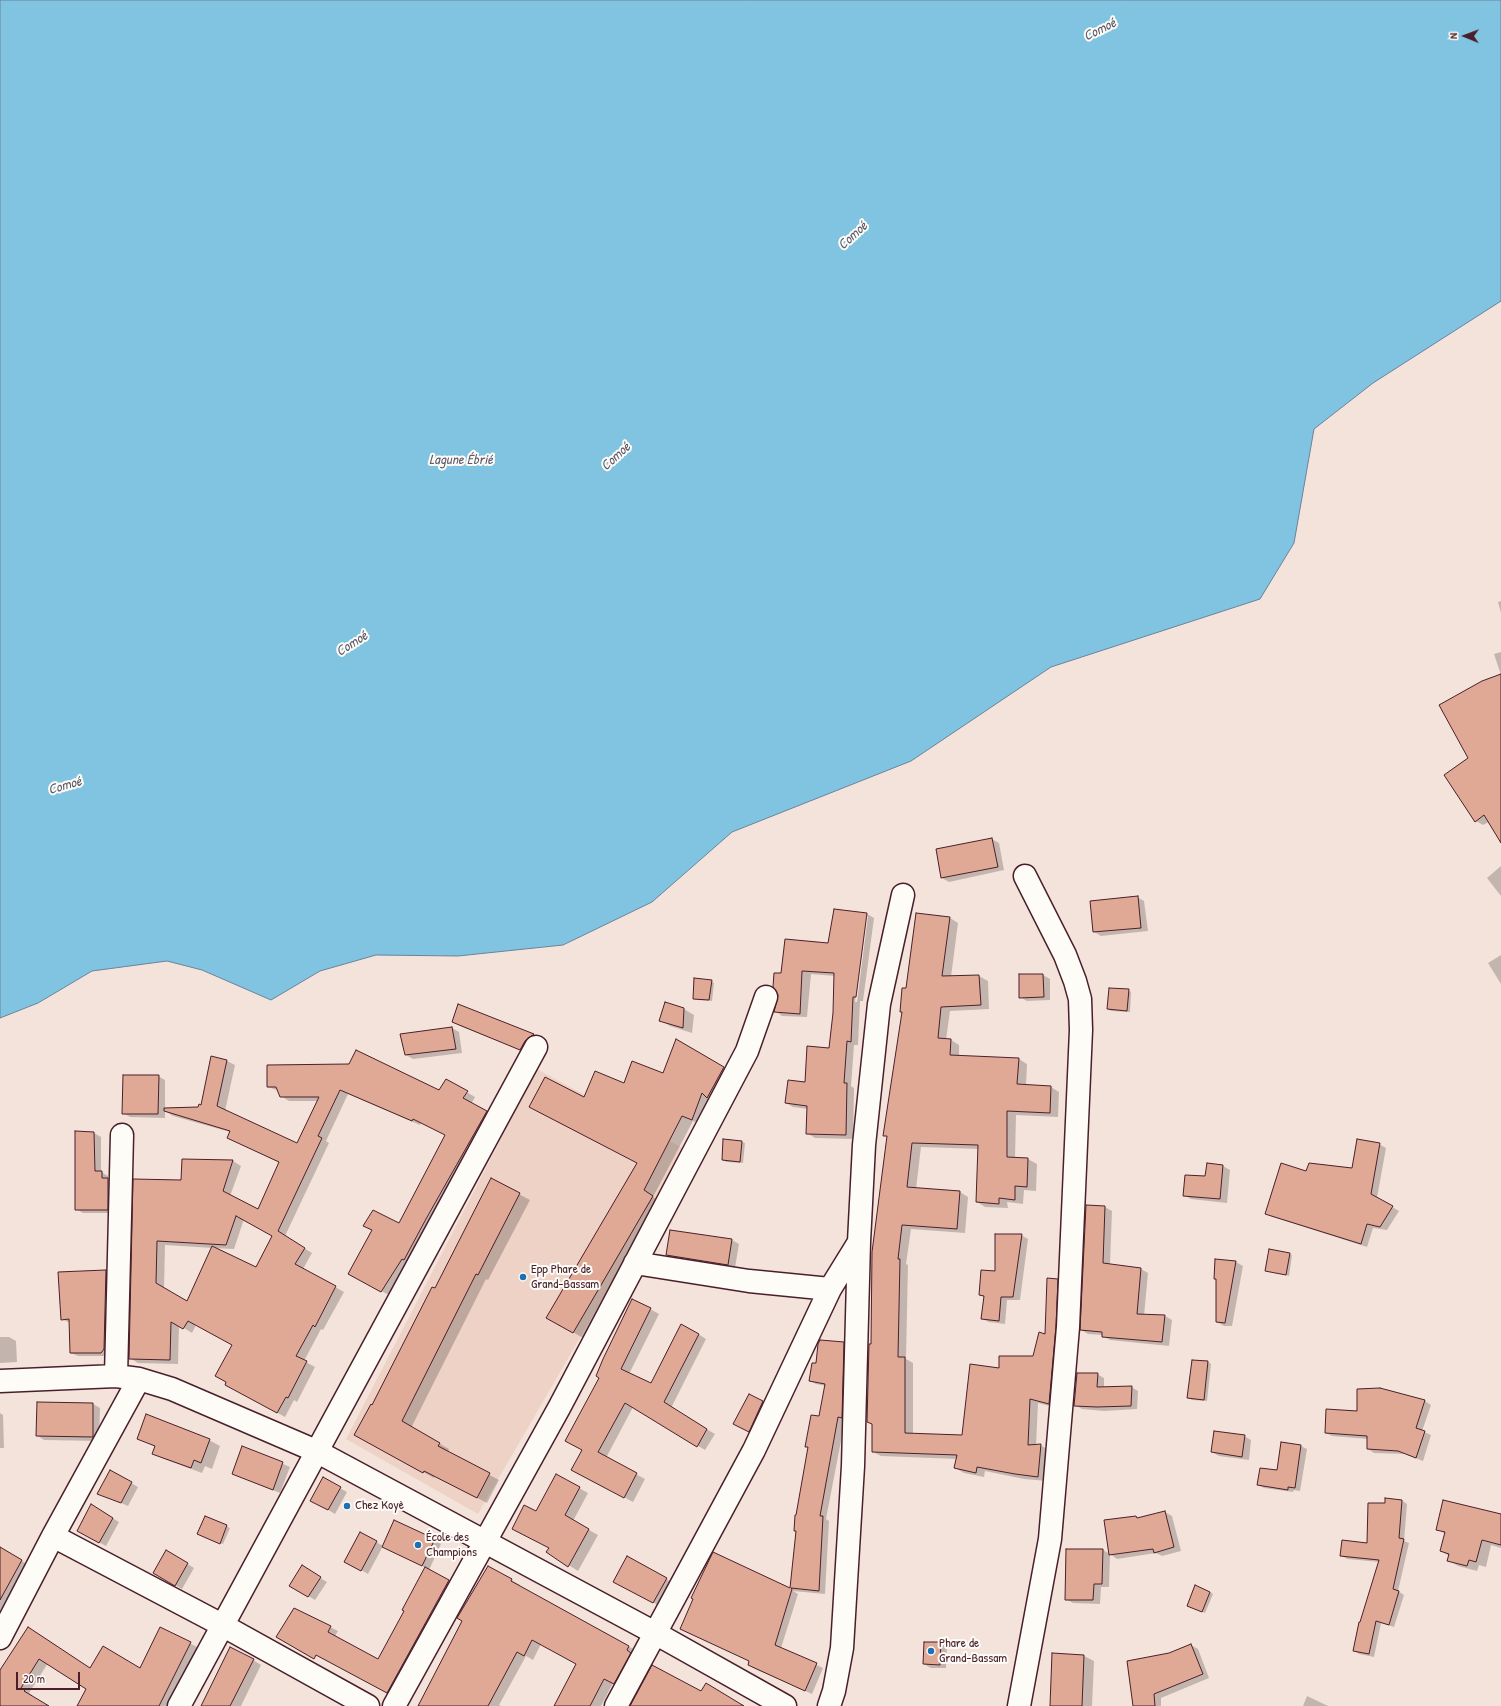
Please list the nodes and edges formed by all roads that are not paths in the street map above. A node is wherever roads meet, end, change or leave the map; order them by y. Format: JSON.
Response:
{"nodes":[{"id":1,"x":1025,"y":876,"type":"dead end"},
{"id":2,"x":903,"y":895,"type":"dead end"},
{"id":3,"x":766,"y":997,"type":"dead end"},
{"id":4,"x":536,"y":1047,"type":"dead end"},
{"id":5,"x":122,"y":1135,"type":"dead end"},
{"id":6,"x":859,"y":1242,"type":"junction"},
{"id":7,"x":635,"y":1263,"type":"junction"},
{"id":8,"x":830,"y":1289,"type":"junction"},
{"id":9,"x":116,"y":1376,"type":"junction"},
{"id":10,"x":139,"y":1379,"type":"junction"},
{"id":11,"x":0,"y":1381,"type":"edge"},
{"id":12,"x":316,"y":1450,"type":"junction"},
{"id":13,"x":53,"y":1536,"type":"junction"},
{"id":14,"x":485,"y":1542,"type":"junction"},
{"id":15,"x":222,"y":1625,"type":"junction"},
{"id":16,"x":655,"y":1633,"type":"junction"},
{"id":17,"x":0,"y":1638,"type":"edge"},
{"id":18,"x":179,"y":1706,"type":"edge"},
{"id":19,"x":368,"y":1706,"type":"edge"},
{"id":20,"x":394,"y":1706,"type":"edge"},
{"id":21,"x":616,"y":1706,"type":"edge"},
{"id":22,"x":785,"y":1706,"type":"edge"},
{"id":23,"x":829,"y":1706,"type":"edge"},
{"id":24,"x":1019,"y":1706,"type":"edge"}],
"edges":[{"from":1,"to":24,"type":"street"},
{"from":2,"to":6,"type":"street"},
{"from":3,"to":7,"type":"street"},
{"from":4,"to":12,"type":"street"},
{"from":5,"to":9,"type":"street"},
{"from":6,"to":8,"type":"street"},
{"from":6,"to":23,"type":"street"},
{"from":7,"to":8,"type":"street"},
{"from":7,"to":14,"type":"street"},
{"from":8,"to":16,"type":"street"},
{"from":9,"to":10,"type":"street"},
{"from":9,"to":11,"type":"street"},
{"from":10,"to":12,"type":"street"},
{"from":10,"to":13,"type":"street"},
{"from":12,"to":14,"type":"street"},
{"from":12,"to":15,"type":"street"},
{"from":13,"to":15,"type":"street"},
{"from":13,"to":17,"type":"street"},
{"from":14,"to":16,"type":"street"},
{"from":14,"to":20,"type":"street"},
{"from":15,"to":18,"type":"street"},
{"from":15,"to":19,"type":"street"},
{"from":16,"to":21,"type":"street"},
{"from":16,"to":22,"type":"street"}]}
